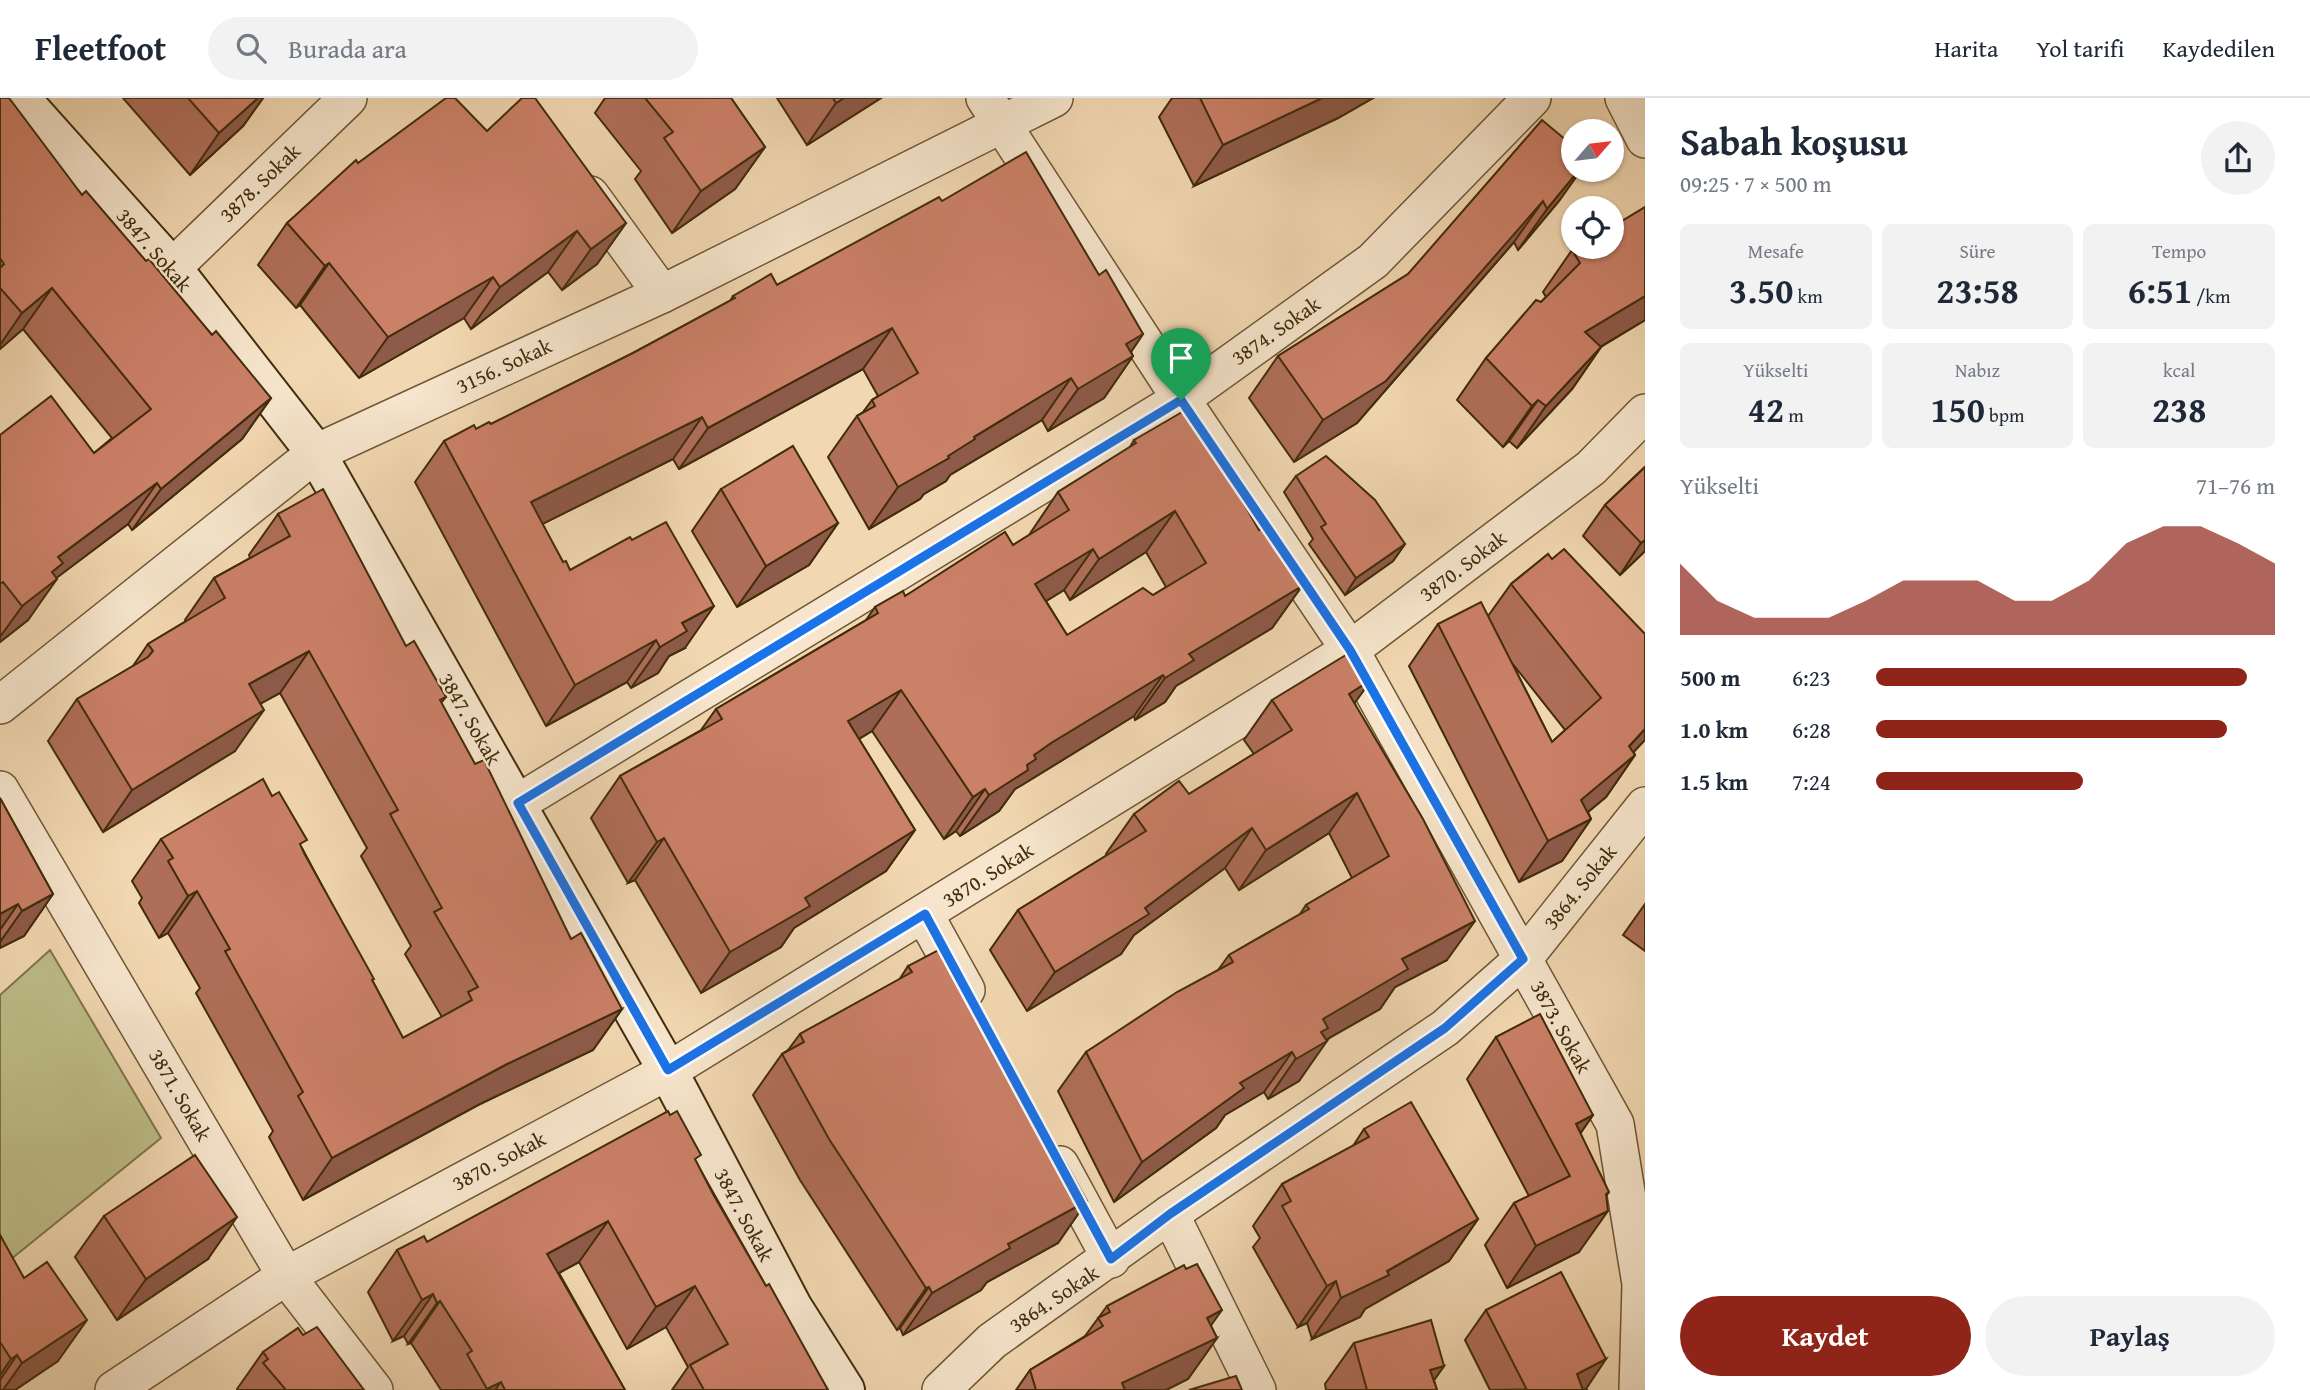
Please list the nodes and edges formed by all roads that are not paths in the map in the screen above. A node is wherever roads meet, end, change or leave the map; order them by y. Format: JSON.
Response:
{"nodes":[{"id":1,"x":20,"y":98,"type":"edge"},
{"id":2,"x":348,"y":98,"type":"edge"},
{"id":3,"x":1054,"y":98,"type":"edge"},
{"id":4,"x":1532,"y":98,"type":"edge"},
{"id":5,"x":1624,"y":98,"type":"edge"},
{"id":6,"x":993,"y":110,"type":"edge"},
{"id":7,"x":1645,"y":138,"type":"edge"},
{"id":8,"x":567,"y":163,"type":"edge"},
{"id":9,"x":172,"y":268,"type":"junction"},
{"id":10,"x":662,"y":294,"type":"junction"},
{"id":11,"x":1181,"y":400,"type":"junction"},
{"id":12,"x":1645,"y":413,"type":"edge"},
{"id":13,"x":316,"y":453,"type":"junction"},
{"id":14,"x":1350,"y":650,"type":"junction"},
{"id":15,"x":0,"y":705,"type":"edge"},
{"id":16,"x":0,"y":790,"type":"edge"},
{"id":17,"x":518,"y":803,"type":"junction"},
{"id":18,"x":1645,"y":806,"type":"edge"},
{"id":19,"x":925,"y":914,"type":"junction"},
{"id":20,"x":1523,"y":959,"type":"junction"},
{"id":21,"x":982,"y":1021,"type":"edge"},
{"id":22,"x":668,"y":1070,"type":"junction"},
{"id":23,"x":1630,"y":1126,"type":"edge"},
{"id":24,"x":1046,"y":1140,"type":"edge"},
{"id":25,"x":1170,"y":1214,"type":"junction"},
{"id":26,"x":1111,"y":1259,"type":"junction"},
{"id":27,"x":286,"y":1276,"type":"junction"},
{"id":28,"x":1643,"y":1284,"type":"edge"},
{"id":29,"x":157,"y":1377,"type":"edge"},
{"id":30,"x":114,"y":1390,"type":"edge"},
{"id":31,"x":374,"y":1390,"type":"edge"},
{"id":32,"x":845,"y":1390,"type":"edge"},
{"id":33,"x":941,"y":1390,"type":"edge"},
{"id":34,"x":1257,"y":1390,"type":"edge"},
{"id":35,"x":1638,"y":1390,"type":"edge"}],
"edges":[{"from":1,"to":9,"type":"street","name":"3847. Sokak"},
{"from":2,"to":9,"type":"street","name":"3878. Sokak"},
{"from":3,"to":6,"type":"street","name":"3156. Sokak"},
{"from":4,"to":11,"type":"street","name":"3874. Sokak"},
{"from":5,"to":7,"type":"street"},
{"from":6,"to":10,"type":"street","name":"3156. Sokak"},
{"from":6,"to":11,"type":"street","name":"3873. Sokak"},
{"from":8,"to":10,"type":"street"},
{"from":9,"to":13,"type":"street","name":"3847. Sokak"},
{"from":10,"to":13,"type":"street","name":"3156. Sokak"},
{"from":11,"to":14,"type":"street","name":"3873. Sokak"},
{"from":11,"to":17,"type":"street","name":"3874. Sokak"},
{"from":12,"to":14,"type":"street","name":"3870. Sokak"},
{"from":13,"to":15,"type":"street","name":"3156. Sokak"},
{"from":13,"to":17,"type":"street","name":"3847. Sokak"},
{"from":14,"to":19,"type":"street","name":"3870. Sokak"},
{"from":14,"to":20,"type":"street","name":"3873. Sokak"},
{"from":16,"to":27,"type":"street","name":"3871. Sokak"},
{"from":17,"to":22,"type":"street","name":"3847. Sokak"},
{"from":18,"to":20,"type":"street","name":"3864. Sokak"},
{"from":19,"to":21,"type":"street"},
{"from":19,"to":22,"type":"street","name":"3870. Sokak"},
{"from":20,"to":23,"type":"street","name":"3873. Sokak"},
{"from":20,"to":25,"type":"street","name":"3864. Sokak"},
{"from":22,"to":27,"type":"street","name":"3870. Sokak"},
{"from":22,"to":32,"type":"street","name":"3847. Sokak"},
{"from":23,"to":28,"type":"street","name":"3873. Sokak"},
{"from":24,"to":26,"type":"street"},
{"from":25,"to":26,"type":"street","name":"3864. Sokak"},
{"from":25,"to":34,"type":"street"},
{"from":26,"to":33,"type":"street","name":"3864. Sokak"},
{"from":27,"to":29,"type":"street","name":"3870. Sokak"},
{"from":27,"to":31,"type":"street","name":"3871. Sokak"},
{"from":28,"to":35,"type":"street","name":"3873. Sokak"},
{"from":29,"to":30,"type":"street","name":"3870. Sokak"}]}
